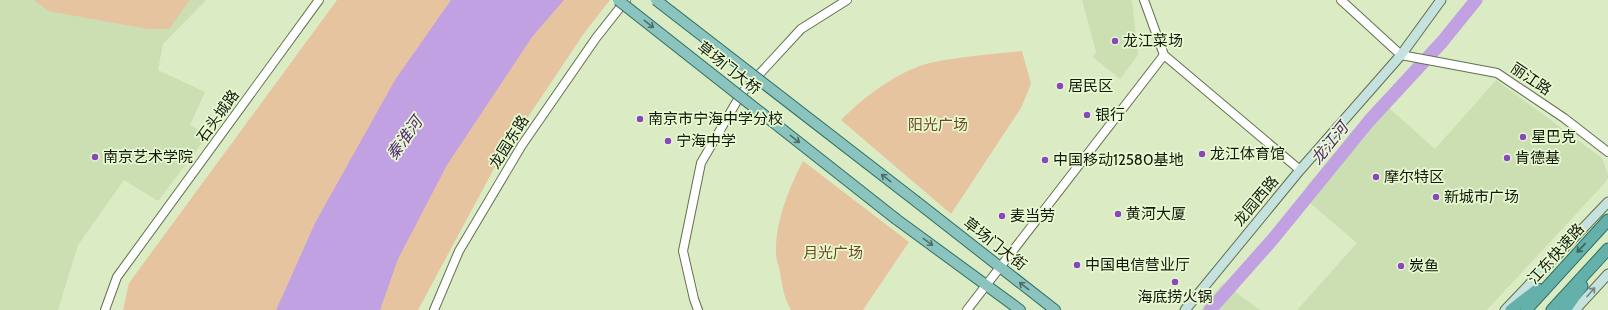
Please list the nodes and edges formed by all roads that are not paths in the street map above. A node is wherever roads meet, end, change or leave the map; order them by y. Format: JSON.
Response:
{"nodes":[{"id":1,"x":319,"y":0,"type":"edge"},
{"id":2,"x":618,"y":0,"type":"edge"},
{"id":3,"x":626,"y":0,"type":"edge"},
{"id":4,"x":656,"y":0,"type":"edge"},
{"id":5,"x":847,"y":0,"type":"edge"},
{"id":6,"x":1144,"y":0,"type":"edge"},
{"id":7,"x":1341,"y":0,"type":"edge"},
{"id":8,"x":1441,"y":0,"type":"edge"},
{"id":9,"x":1164,"y":55,"type":"junction"},
{"id":10,"x":1401,"y":55,"type":"junction"},
{"id":11,"x":1608,"y":152,"type":"edge"},
{"id":12,"x":1300,"y":170,"type":"junction"},
{"id":13,"x":917,"y":202,"type":"joint"},
{"id":14,"x":1608,"y":202,"type":"edge"},
{"id":15,"x":1608,"y":220,"type":"edge"},
{"id":16,"x":1608,"y":248,"type":"edge"},
{"id":17,"x":1596,"y":262,"type":"junction"},
{"id":18,"x":999,"y":267,"type":"junction"},
{"id":19,"x":1557,"y":274,"type":"junction"},
{"id":20,"x":1608,"y":274,"type":"edge"},
{"id":21,"x":986,"y":284,"type":"junction"},
{"id":22,"x":105,"y":310,"type":"edge"},
{"id":23,"x":434,"y":310,"type":"edge"},
{"id":24,"x":698,"y":310,"type":"edge"},
{"id":25,"x":967,"y":310,"type":"edge"},
{"id":26,"x":1020,"y":310,"type":"edge"},
{"id":27,"x":1055,"y":310,"type":"edge"},
{"id":28,"x":1185,"y":310,"type":"edge"},
{"id":29,"x":1505,"y":310,"type":"edge"},
{"id":30,"x":1511,"y":310,"type":"edge"},
{"id":31,"x":1526,"y":310,"type":"edge"},
{"id":32,"x":1552,"y":310,"type":"edge"},
{"id":33,"x":1565,"y":310,"type":"edge"},
{"id":34,"x":1575,"y":310,"type":"edge"}],
"edges":[{"from":1,"to":22,"type":"street","name":"石头城路"},
{"from":2,"to":21,"type":"main road","name":"草场门大桥","one_way":true,"bridge":true},
{"from":3,"to":23,"type":"street","name":"龙园东路"},
{"from":13,"to":4,"type":"main road","name":"草场门大桥","one_way":true,"bridge":true},
{"from":5,"to":24,"type":"street"},
{"from":6,"to":9,"type":"street"},
{"from":7,"to":10,"type":"street"},
{"from":8,"to":10,"type":"main road","name":"龙园西路"},
{"from":9,"to":12,"type":"street"},
{"from":9,"to":18,"type":"street"},
{"from":10,"to":11,"type":"street","name":"丽江路"},
{"from":10,"to":12,"type":"main road","name":"龙园西路"},
{"from":12,"to":28,"type":"main road","name":"龙园西路"},
{"from":13,"to":18,"type":"main road","name":"草场门大街"},
{"from":14,"to":29,"type":"main road"},
{"from":15,"to":19,"type":"highway","name":"江东快速路","one_way":true},
{"from":16,"to":17,"type":"highway"},
{"from":17,"to":32,"type":"highway"},
{"from":17,"to":33,"type":"highway"},
{"from":18,"to":21,"type":"street"},
{"from":27,"to":18,"type":"main road","name":"草场门大街","one_way":true},
{"from":19,"to":30,"type":"highway"},
{"from":19,"to":31,"type":"highway","name":"江东快速路"},
{"from":34,"to":20,"type":"main road","one_way":true},
{"from":21,"to":25,"type":"street"},
{"from":21,"to":26,"type":"main road"}]}
